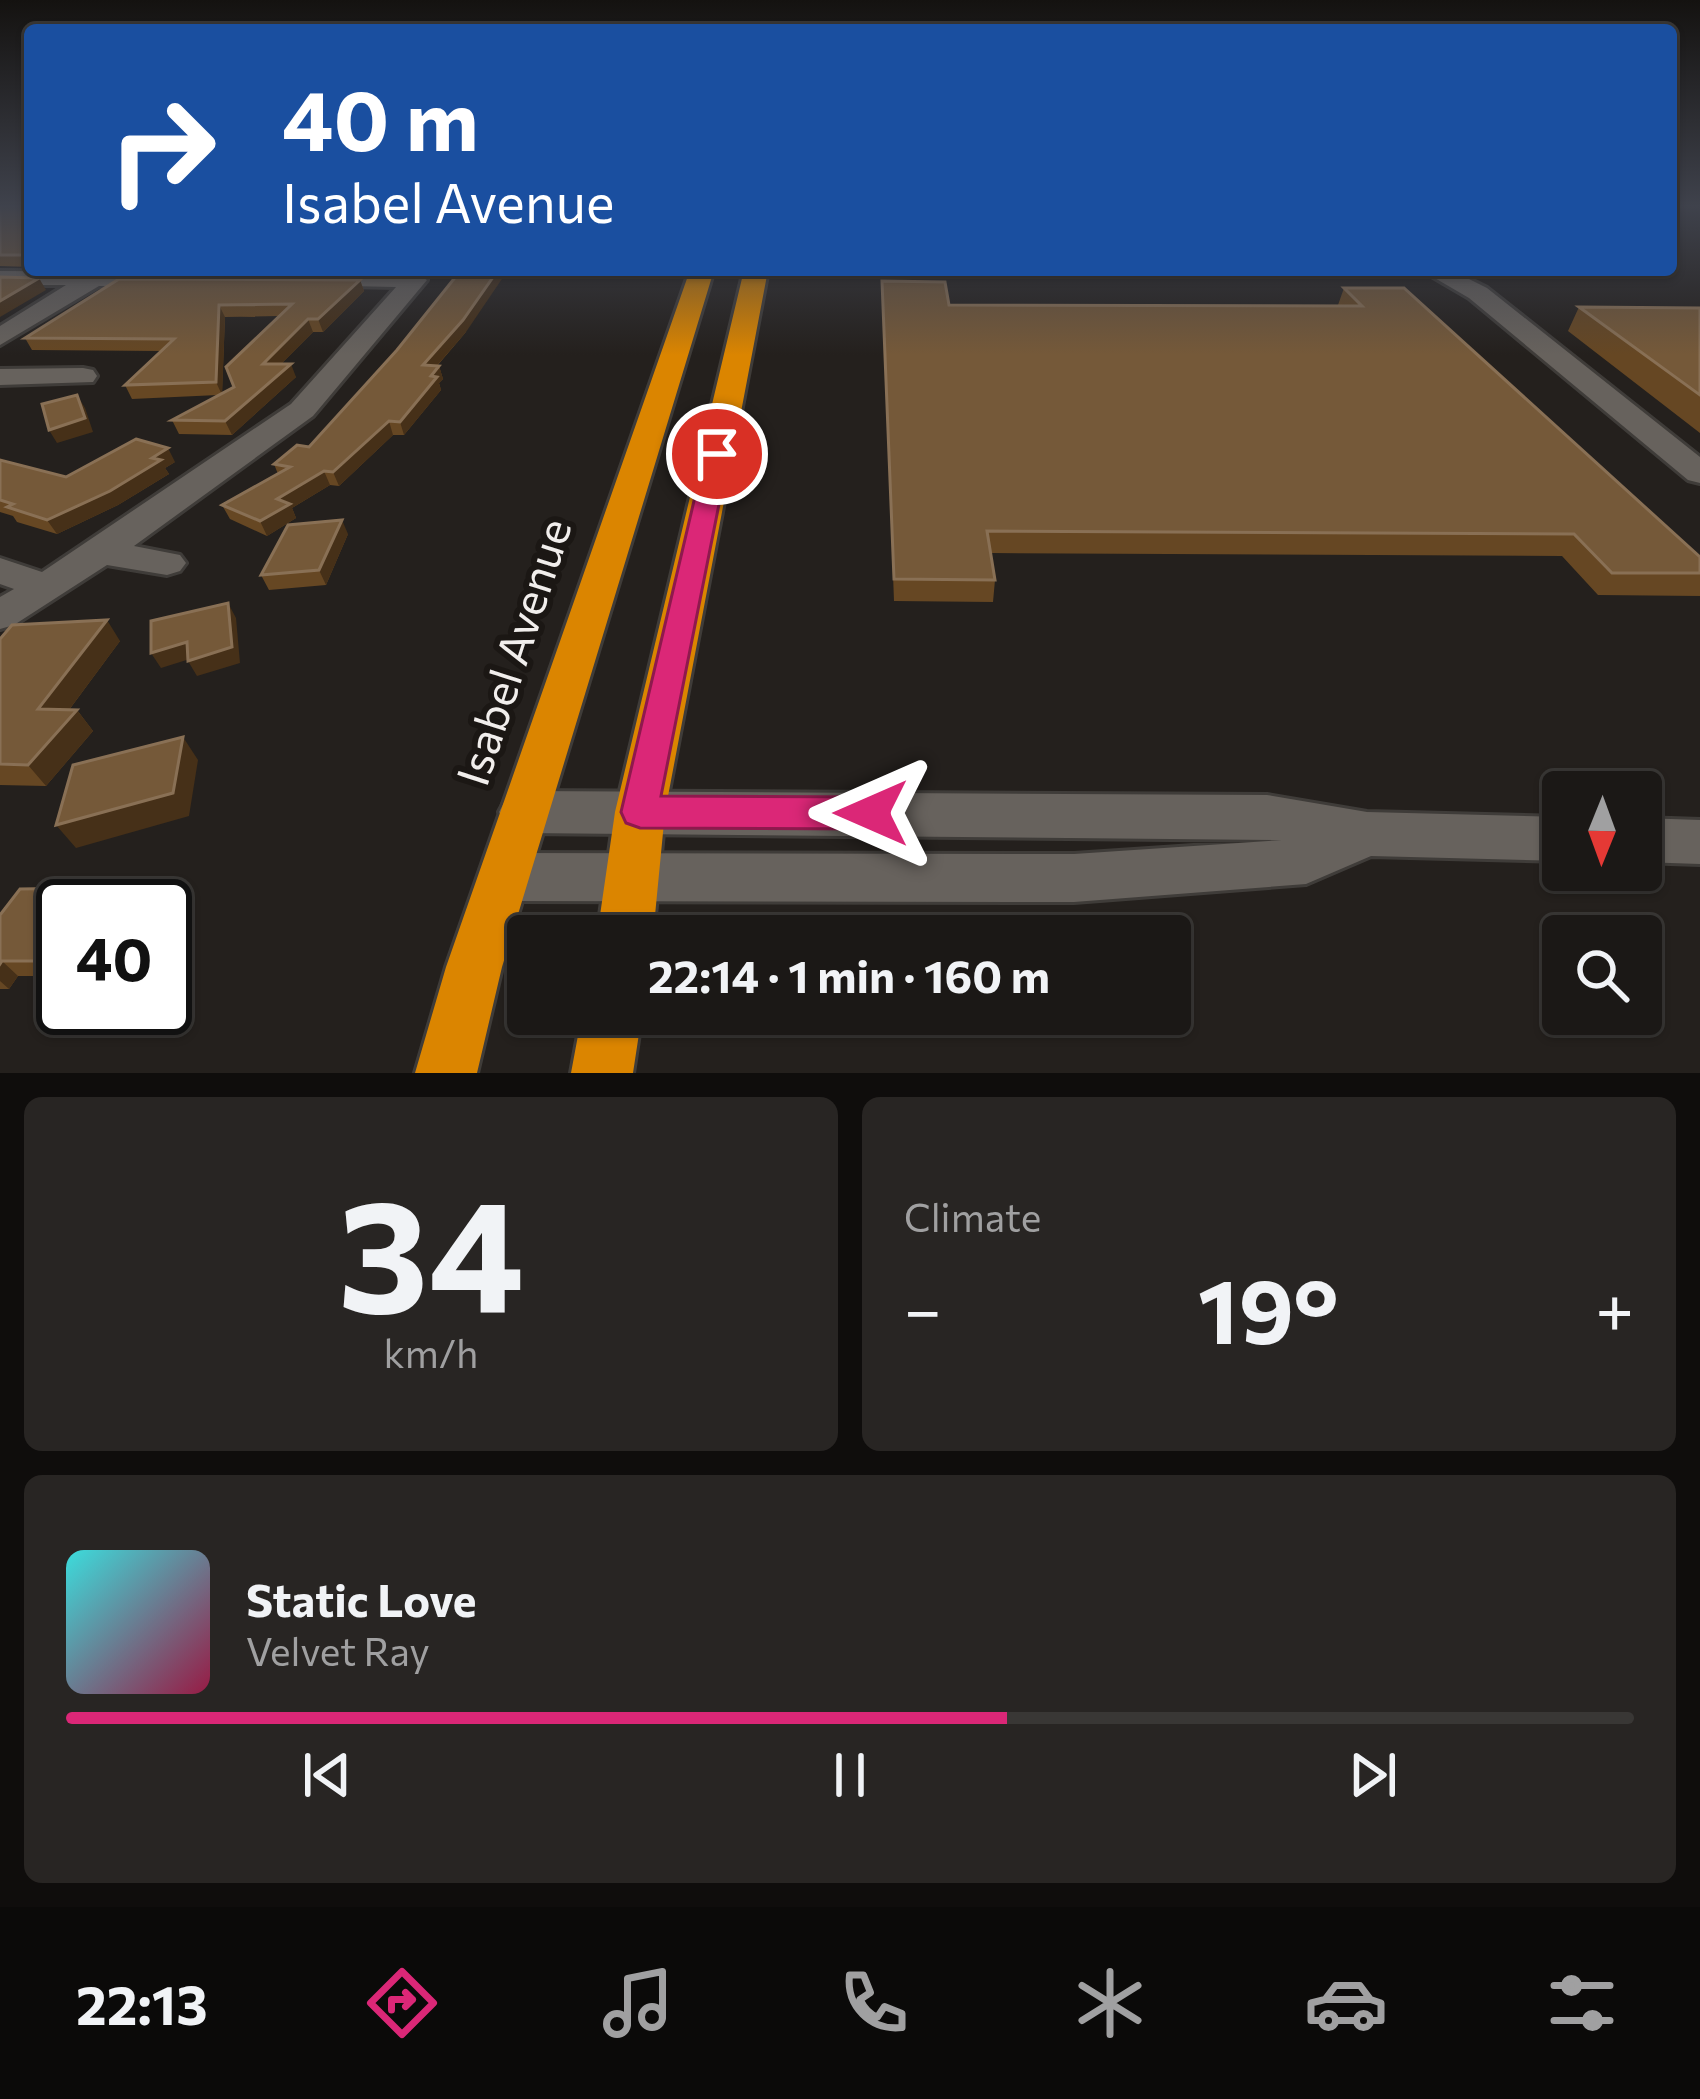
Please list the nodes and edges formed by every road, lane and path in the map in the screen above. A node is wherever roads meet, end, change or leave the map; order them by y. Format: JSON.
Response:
{"nodes":[{"id":1,"x":700,"y":276,"type":"edge"},
{"id":2,"x":755,"y":276,"type":"edge"},
{"id":3,"x":1445,"y":276,"type":"edge"},
{"id":4,"x":0,"y":278,"type":"edge"},
{"id":5,"x":92,"y":279,"type":"junction"},
{"id":6,"x":184,"y":279,"type":"edge"},
{"id":7,"x":277,"y":280,"type":"edge"},
{"id":8,"x":0,"y":337,"type":"edge"},
{"id":9,"x":83,"y":376,"type":"dead end"},
{"id":10,"x":0,"y":377,"type":"edge"},
{"id":11,"x":1700,"y":473,"type":"edge"},
{"id":12,"x":101,"y":552,"type":"junction"},
{"id":13,"x":167,"y":563,"type":"dead end"},
{"id":14,"x":0,"y":570,"type":"edge"},
{"id":15,"x":46,"y":587,"type":"junction"},
{"id":16,"x":0,"y":615,"type":"edge"},
{"id":17,"x":524,"y":812,"type":"junction"},
{"id":18,"x":640,"y":812,"type":"junction"},
{"id":19,"x":1367,"y":834,"type":"junction"},
{"id":20,"x":1542,"y":838,"type":"edge"},
{"id":21,"x":1662,"y":841,"type":"edge"},
{"id":22,"x":1700,"y":842,"type":"edge"},
{"id":23,"x":506,"y":877,"type":"junction"},
{"id":24,"x":635,"y":878,"type":"junction"},
{"id":25,"x":629,"y":915,"type":"edge"},
{"id":26,"x":608,"y":1035,"type":"edge"},
{"id":27,"x":446,"y":1073,"type":"edge"},
{"id":28,"x":602,"y":1073,"type":"edge"}],
"edges":[{"from":1,"to":17,"type":"highway","name":"Isabel Avenue"},
{"from":2,"to":18,"type":"highway"},
{"from":3,"to":11,"type":"street"},
{"from":4,"to":5,"type":"street"},
{"from":5,"to":6,"type":"street"},
{"from":5,"to":8,"type":"street"},
{"from":7,"to":12,"type":"street"},
{"from":9,"to":10,"type":"street"},
{"from":12,"to":13,"type":"street"},
{"from":12,"to":15,"type":"street"},
{"from":14,"to":15,"type":"street"},
{"from":15,"to":16,"type":"street"},
{"from":17,"to":18,"type":"street"},
{"from":17,"to":23,"type":"highway","name":"Isabel Avenue"},
{"from":18,"to":19,"type":"street"},
{"from":18,"to":24,"type":"highway"},
{"from":19,"to":20,"type":"street"},
{"from":19,"to":24,"type":"street"},
{"from":21,"to":22,"type":"street"},
{"from":23,"to":24,"type":"street"},
{"from":23,"to":27,"type":"highway","name":"Isabel Avenue"},
{"from":24,"to":25,"type":"highway"},
{"from":26,"to":28,"type":"highway"}]}
